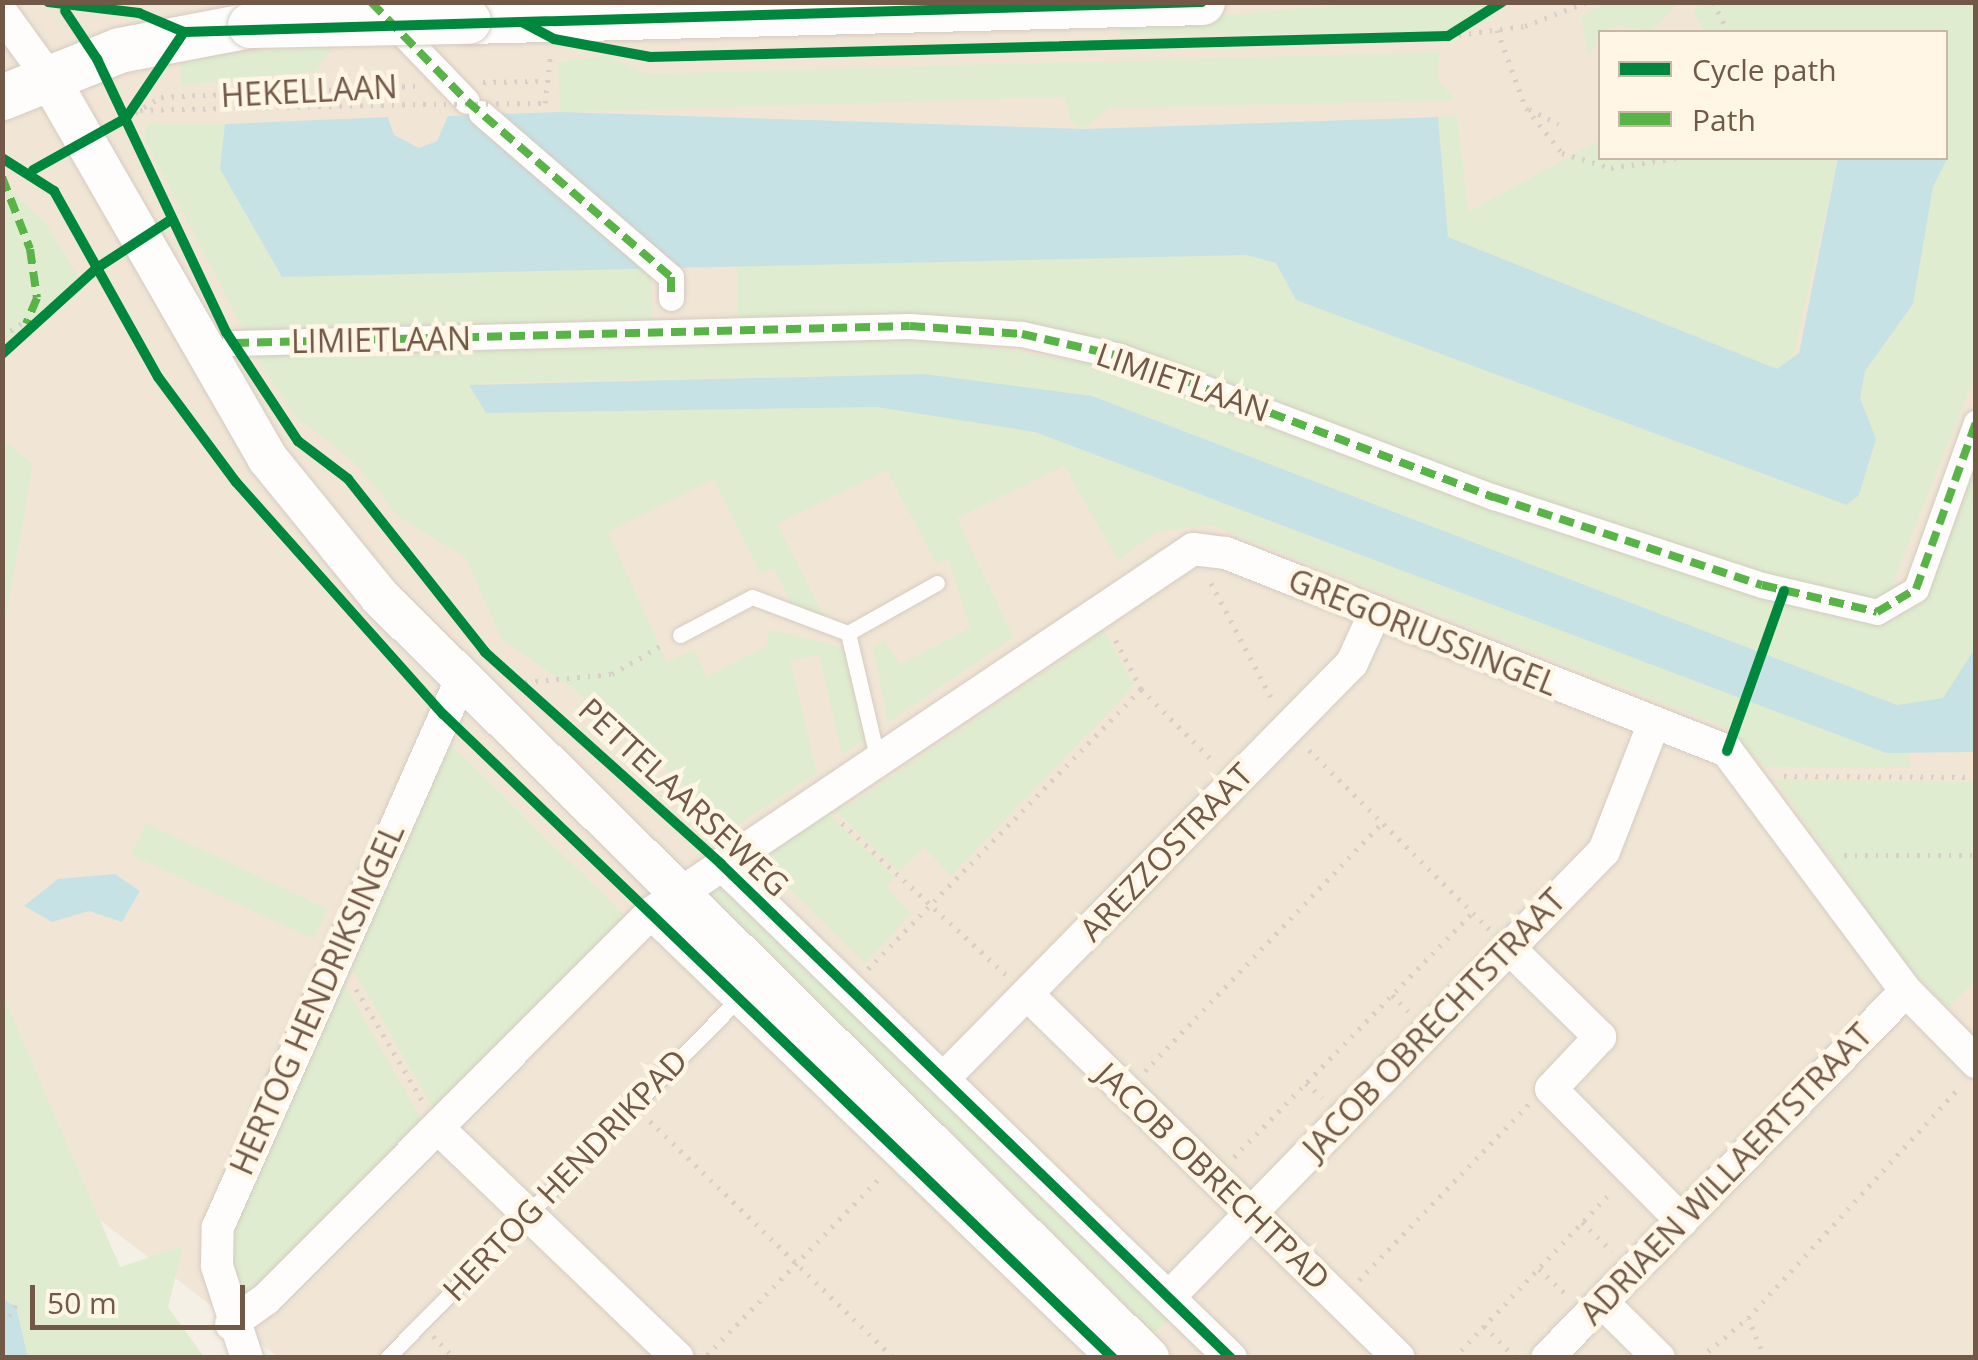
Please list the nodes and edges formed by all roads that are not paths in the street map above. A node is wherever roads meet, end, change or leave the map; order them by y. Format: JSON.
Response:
{"nodes":[{"id":1,"x":371,"y":2,"type":"edge"},
{"id":2,"x":1202,"y":2,"type":"edge"},
{"id":3,"x":1113,"y":5,"type":"edge"},
{"id":4,"x":529,"y":20,"type":"edge"},
{"id":5,"x":9,"y":21,"type":"edge"},
{"id":6,"x":49,"y":78,"type":"junction"},
{"id":7,"x":2,"y":97,"type":"edge"},
{"id":8,"x":671,"y":288,"type":"dead end"},
{"id":9,"x":234,"y":343,"type":"dead end"},
{"id":10,"x":1976,"y":422,"type":"edge"},
{"id":11,"x":937,"y":583,"type":"dead end"},
{"id":12,"x":1374,"y":615,"type":"junction"},
{"id":13,"x":848,"y":633,"type":"junction"},
{"id":14,"x":680,"y":636,"type":"road end"},
{"id":15,"x":460,"y":682,"type":"junction"},
{"id":16,"x":1654,"y":723,"type":"junction"},
{"id":17,"x":878,"y":761,"type":"junction"},
{"id":18,"x":721,"y":864,"type":"junction"},
{"id":19,"x":665,"y":904,"type":"junction"},
{"id":20,"x":1508,"y":948,"type":"junction"},
{"id":21,"x":1906,"y":990,"type":"junction"},
{"id":22,"x":743,"y":994,"type":"junction"},
{"id":23,"x":1027,"y":994,"type":"junction"},
{"id":24,"x":1976,"y":1062,"type":"edge"},
{"id":25,"x":944,"y":1078,"type":"junction"},
{"id":26,"x":438,"y":1128,"type":"junction"},
{"id":27,"x":529,"y":1212,"type":"junction"},
{"id":28,"x":1250,"y":1213,"type":"junction"},
{"id":29,"x":1682,"y":1221,"type":"junction"},
{"id":30,"x":1169,"y":1297,"type":"junction"},
{"id":31,"x":1596,"y":1309,"type":"junction"},
{"id":32,"x":230,"y":1324,"type":"junction"},
{"id":33,"x":246,"y":1358,"type":"edge"},
{"id":34,"x":387,"y":1358,"type":"edge"},
{"id":35,"x":678,"y":1358,"type":"edge"},
{"id":36,"x":1112,"y":1358,"type":"edge"},
{"id":37,"x":1150,"y":1358,"type":"edge"},
{"id":38,"x":1230,"y":1358,"type":"edge"},
{"id":39,"x":1399,"y":1358,"type":"edge"},
{"id":40,"x":1547,"y":1358,"type":"edge"},
{"id":41,"x":1659,"y":1358,"type":"edge"}],
"edges":[{"from":1,"to":8,"type":"street"},
{"from":2,"to":3,"type":"main road","name":"HEKELLAAN"},
{"from":3,"to":4,"type":"main road","name":"HEKELLAAN"},
{"from":4,"to":6,"type":"main road","name":"HEKELLAAN","bridge":true},
{"from":5,"to":6,"type":"street"},
{"from":6,"to":7,"type":"main road","name":"HEKELLAAN"},
{"from":6,"to":15,"type":"street"},
{"from":9,"to":10,"type":"street","name":"LIMIETLAAN"},
{"from":11,"to":13,"type":"lane"},
{"from":12,"to":16,"type":"street","name":"GREGORIUSSINGEL"},
{"from":12,"to":17,"type":"street","name":"GREGORIUSSINGEL"},
{"from":12,"to":23,"type":"street","name":"AREZZOSTRAAT"},
{"from":13,"to":14,"type":"lane"},
{"from":13,"to":17,"type":"lane"},
{"from":15,"to":19,"type":"street"},
{"from":15,"to":32,"type":"street","name":"HERTOG HENDRIKSINGEL"},
{"from":16,"to":20,"type":"street","name":"JACOB OBRECHTSTRAAT"},
{"from":16,"to":21,"type":"street","name":"GREGORIUSSINGEL"},
{"from":17,"to":18,"type":"street"},
{"from":18,"to":19,"type":"street"},
{"from":18,"to":25,"type":"street","name":"PETTELAARSEWEG"},
{"from":19,"to":22,"type":"street"},
{"from":19,"to":26,"type":"street"},
{"from":19,"to":37,"type":"street"},
{"from":20,"to":28,"type":"street","name":"JACOB OBRECHTSTRAAT"},
{"from":20,"to":29,"type":"street"},
{"from":21,"to":24,"type":"street","name":"GREGORIUSSINGEL"},
{"from":21,"to":29,"type":"street","name":"ADRIAEN WILLAERTSTRAAT"},
{"from":22,"to":27,"type":"lane","name":"HERTOG HENDRIKPAD"},
{"from":22,"to":36,"type":"street"},
{"from":23,"to":25,"type":"street","name":"AREZZOSTRAAT"},
{"from":23,"to":28,"type":"street","name":"JACOB OBRECHTPAD"},
{"from":25,"to":30,"type":"street","name":"PETTELAARSEWEG"},
{"from":26,"to":27,"type":"street"},
{"from":26,"to":32,"type":"street"},
{"from":27,"to":34,"type":"lane","name":"HERTOG HENDRIKPAD"},
{"from":27,"to":35,"type":"street"},
{"from":28,"to":30,"type":"street","name":"JACOB OBRECHTSTRAAT"},
{"from":28,"to":39,"type":"street","name":"JACOB OBRECHTPAD"},
{"from":29,"to":31,"type":"street","name":"ADRIAEN WILLAERTSTRAAT"},
{"from":30,"to":38,"type":"street","name":"PETTELAARSEWEG"},
{"from":31,"to":40,"type":"street","name":"ADRIAEN WILLAERTSTRAAT"},
{"from":31,"to":41,"type":"street"},
{"from":32,"to":33,"type":"street","name":"HERTOG HENDRIKSINGEL"}]}
